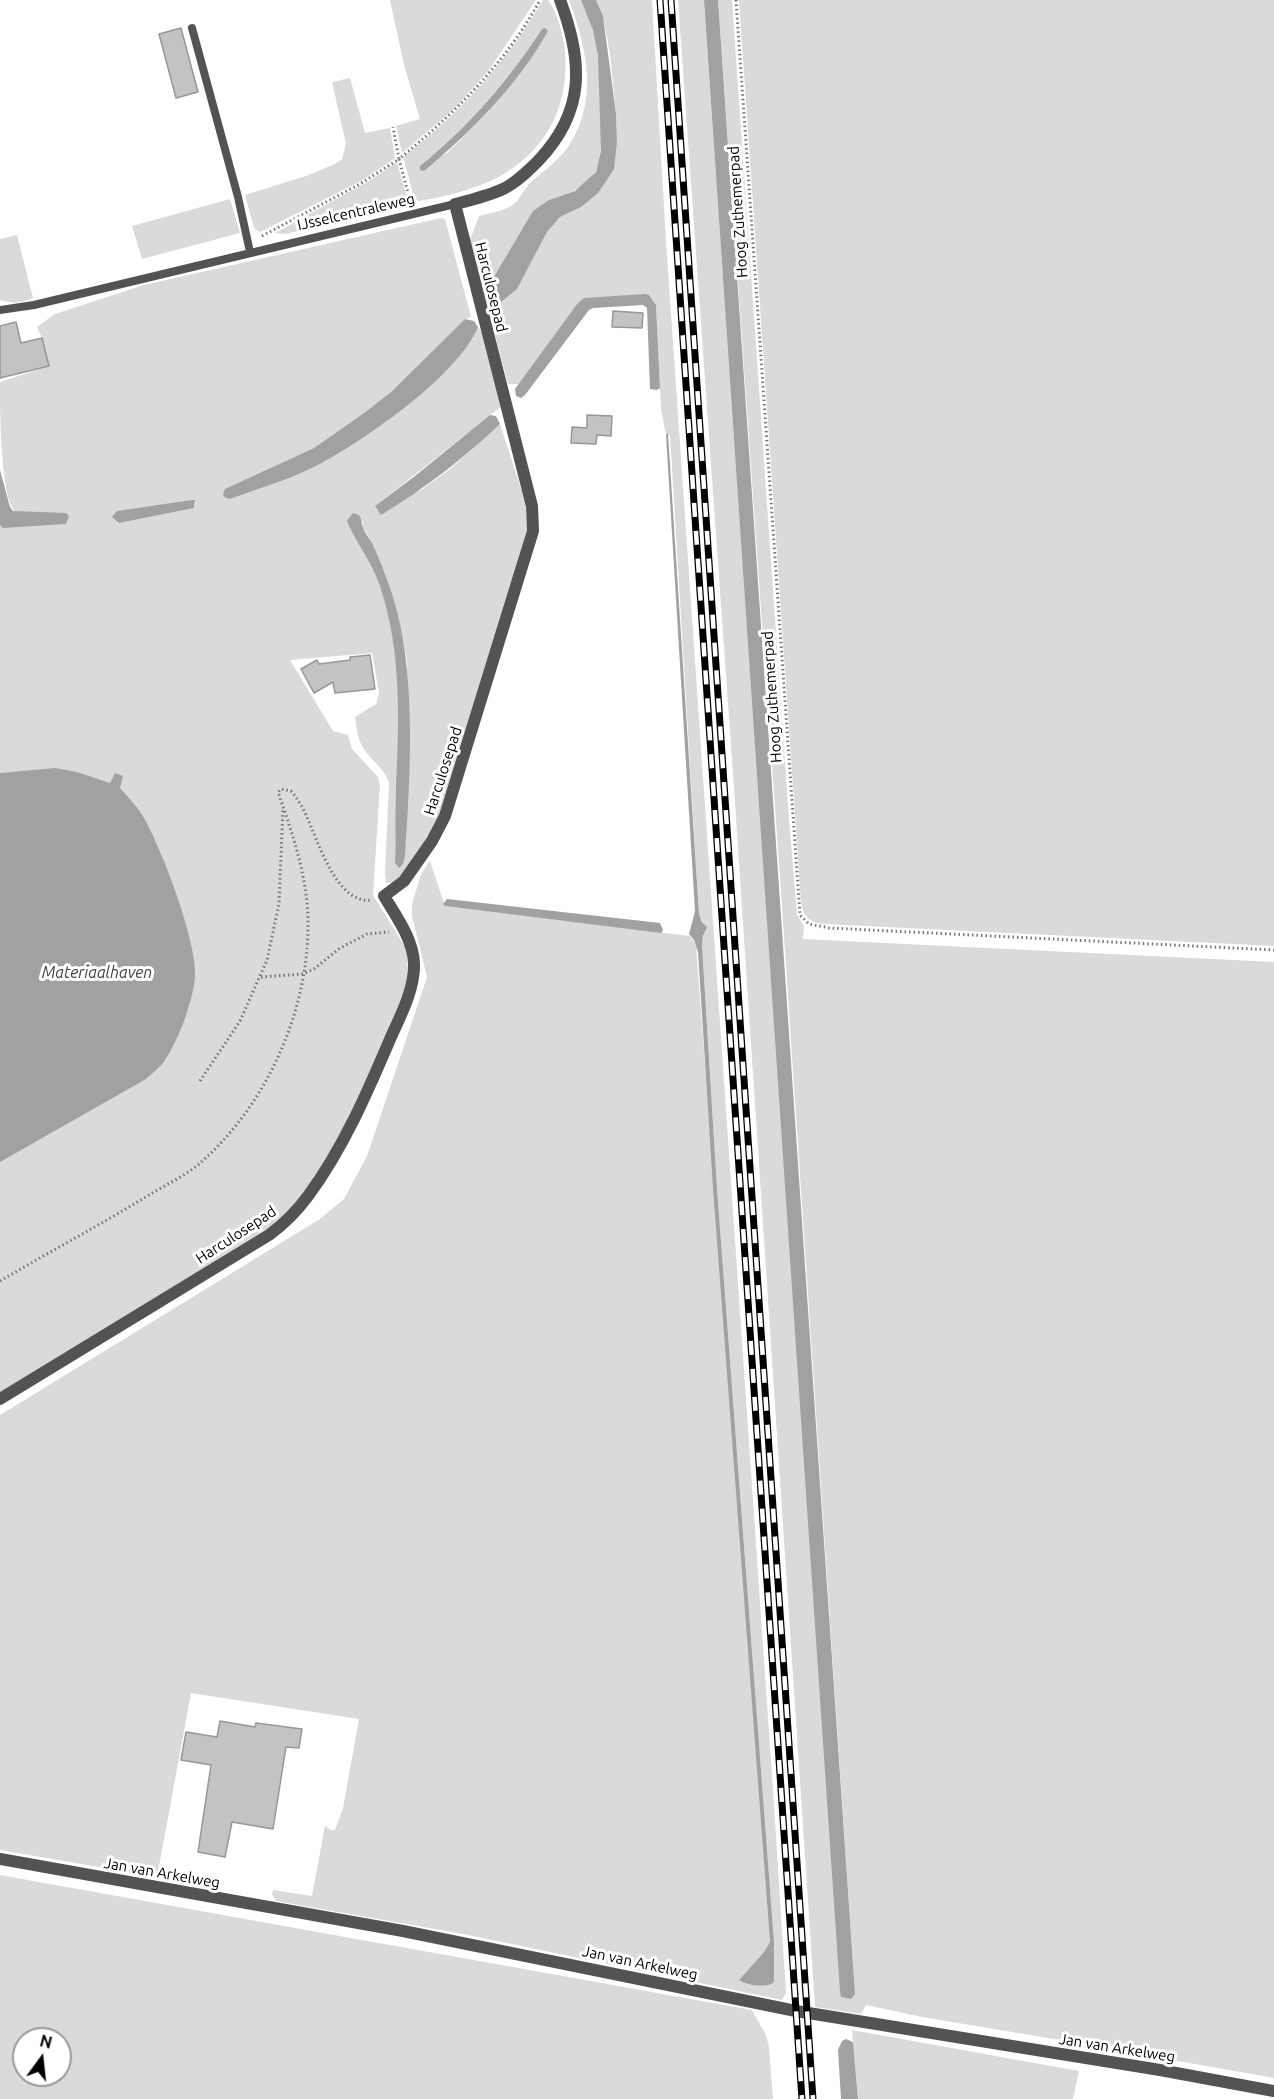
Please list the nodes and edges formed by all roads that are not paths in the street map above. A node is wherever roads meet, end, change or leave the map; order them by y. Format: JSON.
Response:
{"nodes":[{"id":1,"x":560,"y":0,"type":"edge"},
{"id":2,"x":192,"y":28,"type":"dead end"},
{"id":3,"x":455,"y":204,"type":"junction"},
{"id":4,"x":250,"y":252,"type":"junction"},
{"id":5,"x":0,"y":310,"type":"edge"},
{"id":6,"x":0,"y":1399,"type":"edge"},
{"id":7,"x":0,"y":1859,"type":"edge"},
{"id":8,"x":1274,"y":2091,"type":"edge"}],
"edges":[{"from":1,"to":3,"type":"street","name":"IJsselcentraleweg"},
{"from":2,"to":4,"type":"lane"},
{"from":3,"to":4,"type":"lane","name":"IJsselcentraleweg"},
{"from":3,"to":6,"type":"street","name":"Harculosepad"},
{"from":4,"to":5,"type":"lane","name":"IJsselcentraleweg"},
{"from":7,"to":8,"type":"street","name":"Jan van Arkelweg"}]}
